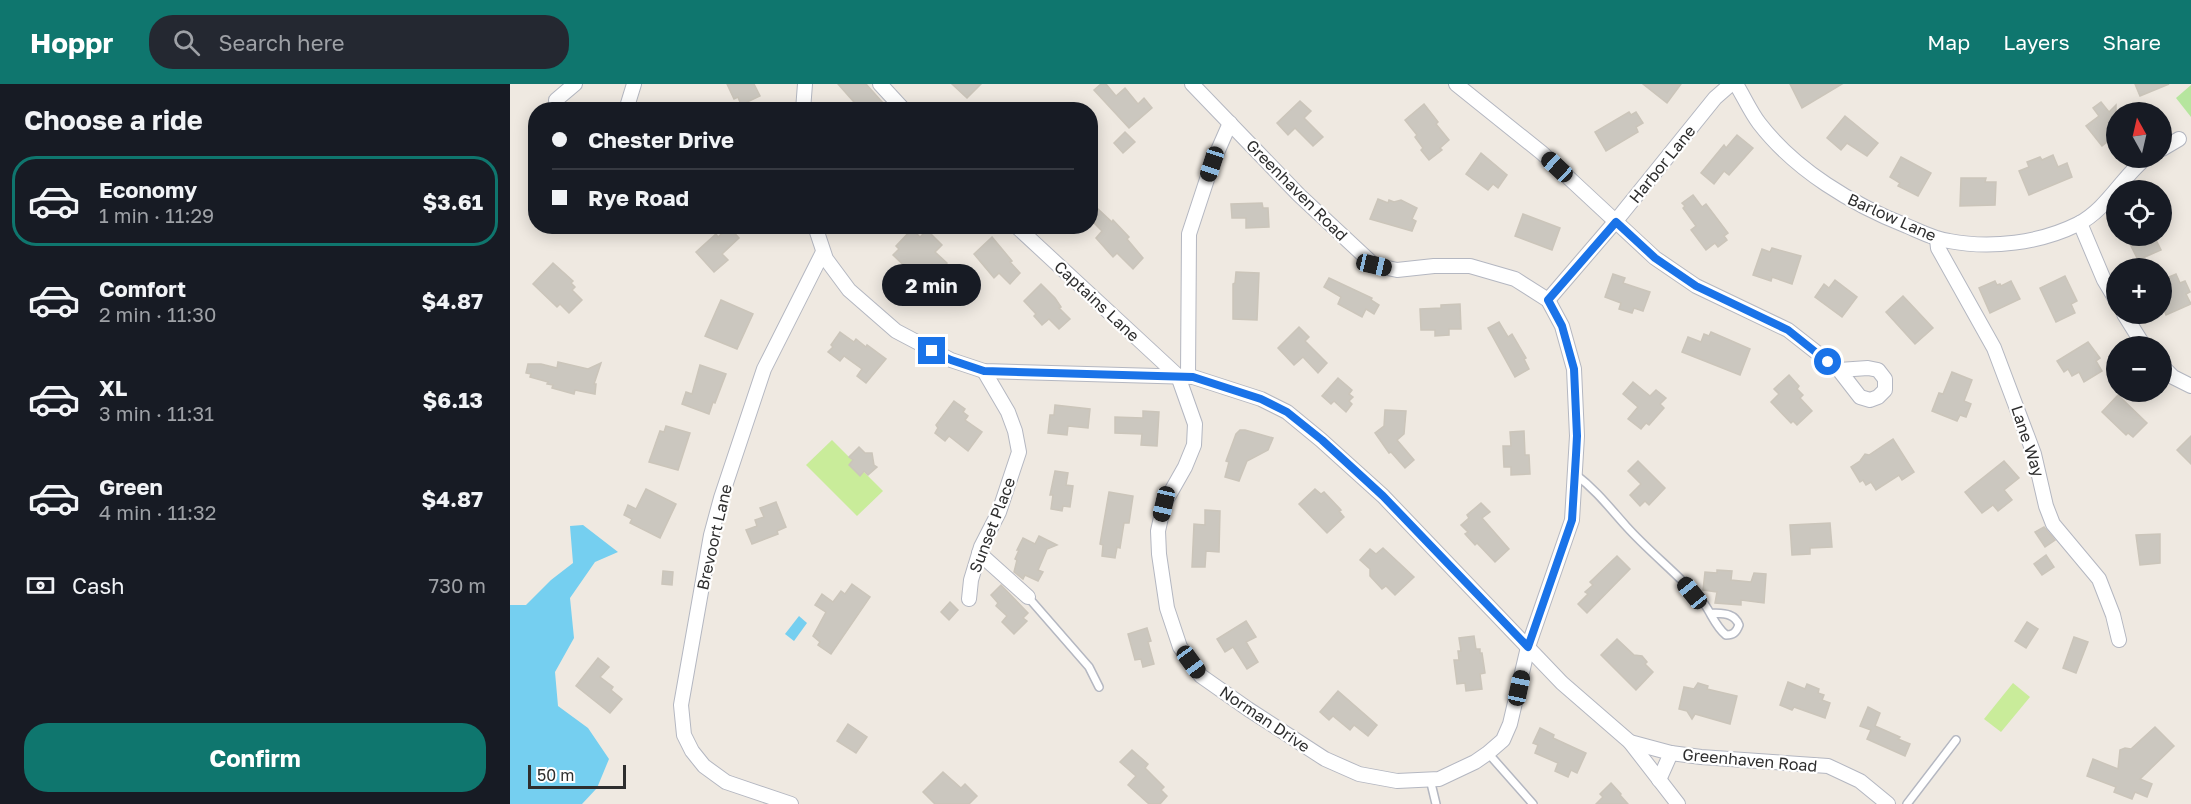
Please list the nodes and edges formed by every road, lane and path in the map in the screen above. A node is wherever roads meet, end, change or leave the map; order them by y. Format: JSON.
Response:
{"nodes":[{"id":1,"x":575,"y":84,"type":"edge"},
{"id":2,"x":634,"y":84,"type":"edge"},
{"id":3,"x":805,"y":84,"type":"edge"},
{"id":4,"x":880,"y":84,"type":"edge"},
{"id":5,"x":1192,"y":84,"type":"edge"},
{"id":6,"x":1456,"y":84,"type":"edge"},
{"id":7,"x":1731,"y":84,"type":"edge"},
{"id":8,"x":1736,"y":84,"type":"edge"},
{"id":9,"x":556,"y":102,"type":"edge"},
{"id":10,"x":629,"y":102,"type":"edge"},
{"id":11,"x":804,"y":102,"type":"edge"},
{"id":12,"x":897,"y":102,"type":"edge"},
{"id":13,"x":1230,"y":123,"type":"junction"},
{"id":14,"x":2179,"y":139,"type":"dead end"},
{"id":15,"x":2172,"y":143,"type":"edge"},
{"id":16,"x":2137,"y":168,"type":"edge"},
{"id":17,"x":1616,"y":222,"type":"junction"},
{"id":18,"x":2080,"y":223,"type":"junction"},
{"id":19,"x":817,"y":234,"type":"edge"},
{"id":20,"x":1025,"y":234,"type":"edge"},
{"id":21,"x":1937,"y":239,"type":"junction"},
{"id":22,"x":823,"y":252,"type":"junction"},
{"id":23,"x":2106,"y":283,"type":"edge"},
{"id":24,"x":1548,"y":300,"type":"junction"},
{"id":25,"x":1839,"y":370,"type":"dead end"},
{"id":26,"x":984,"y":371,"type":"junction"},
{"id":27,"x":1183,"y":376,"type":"junction"},
{"id":28,"x":2172,"y":376,"type":"edge"},
{"id":29,"x":2191,"y":386,"type":"edge"},
{"id":30,"x":1575,"y":474,"type":"junction"},
{"id":31,"x":979,"y":553,"type":"junction"},
{"id":32,"x":1028,"y":597,"type":"joint"},
{"id":33,"x":969,"y":599,"type":"dead end"},
{"id":34,"x":1710,"y":613,"type":"dead end"},
{"id":35,"x":2119,"y":640,"type":"dead end"},
{"id":36,"x":1528,"y":647,"type":"junction"},
{"id":37,"x":1099,"y":687,"type":"dead end"},
{"id":38,"x":1956,"y":740,"type":"dead end"},
{"id":39,"x":1630,"y":742,"type":"junction"},
{"id":40,"x":1488,"y":753,"type":"junction"},
{"id":41,"x":1671,"y":753,"type":"junction"},
{"id":42,"x":1430,"y":779,"type":"junction"},
{"id":43,"x":1659,"y":780,"type":"junction"},
{"id":44,"x":756,"y":791,"type":"junction"},
{"id":45,"x":749,"y":804,"type":"edge"},
{"id":46,"x":791,"y":804,"type":"edge"},
{"id":47,"x":1436,"y":804,"type":"edge"},
{"id":48,"x":1533,"y":804,"type":"edge"},
{"id":49,"x":1678,"y":804,"type":"edge"},
{"id":50,"x":1888,"y":804,"type":"edge"},
{"id":51,"x":1907,"y":804,"type":"edge"}],
"edges":[{"from":1,"to":9,"type":"street"},
{"from":2,"to":10,"type":"street"},
{"from":3,"to":11,"type":"street"},
{"from":4,"to":12,"type":"street"},
{"from":5,"to":13,"type":"street","name":"Greenhaven Road"},
{"from":6,"to":17,"type":"street"},
{"from":7,"to":17,"type":"street","name":"Harbor Lane"},
{"from":8,"to":21,"type":"street","name":"Barlow Lane"},
{"from":13,"to":24,"type":"street","name":"Greenhaven Road"},
{"from":13,"to":27,"type":"street","name":"Norman Drive"},
{"from":14,"to":15,"type":"street"},
{"from":16,"to":18,"type":"street","name":"Barlow Lane"},
{"from":17,"to":24,"type":"street","name":"Harbor Lane"},
{"from":17,"to":25,"type":"street"},
{"from":18,"to":21,"type":"street","name":"Barlow Lane"},
{"from":18,"to":23,"type":"street"},
{"from":19,"to":22,"type":"street"},
{"from":20,"to":27,"type":"street","name":"Captains Lane"},
{"from":21,"to":35,"type":"street","name":"Lane Way"},
{"from":22,"to":26,"type":"street"},
{"from":22,"to":44,"type":"street","name":"Brevoort Lane"},
{"from":24,"to":30,"type":"street","name":"Greenhaven Road"},
{"from":26,"to":27,"type":"street"},
{"from":26,"to":31,"type":"street","name":"Sunset Place"},
{"from":27,"to":36,"type":"street"},
{"from":27,"to":42,"type":"street","name":"Norman Drive"},
{"from":28,"to":29,"type":"street"},
{"from":30,"to":34,"type":"lane"},
{"from":30,"to":36,"type":"street","name":"Greenhaven Road"},
{"from":31,"to":32,"type":"street"},
{"from":31,"to":33,"type":"street","name":"Sunset Place"},
{"from":32,"to":37,"type":"lane"},
{"from":36,"to":39,"type":"street","name":"Greenhaven Road"},
{"from":36,"to":40,"type":"street","name":"Norman Drive"},
{"from":38,"to":51,"type":"lane"},
{"from":39,"to":41,"type":"street","name":"Greenhaven Road"},
{"from":39,"to":43,"type":"street"},
{"from":40,"to":42,"type":"street","name":"Norman Drive"},
{"from":40,"to":48,"type":"lane"},
{"from":41,"to":43,"type":"street","name":"Greenhaven Road"},
{"from":41,"to":50,"type":"street","name":"Greenhaven Road"},
{"from":42,"to":47,"type":"lane"},
{"from":43,"to":49,"type":"street"},
{"from":44,"to":45,"type":"street"},
{"from":44,"to":46,"type":"street","name":"Brevoort Lane"}]}
